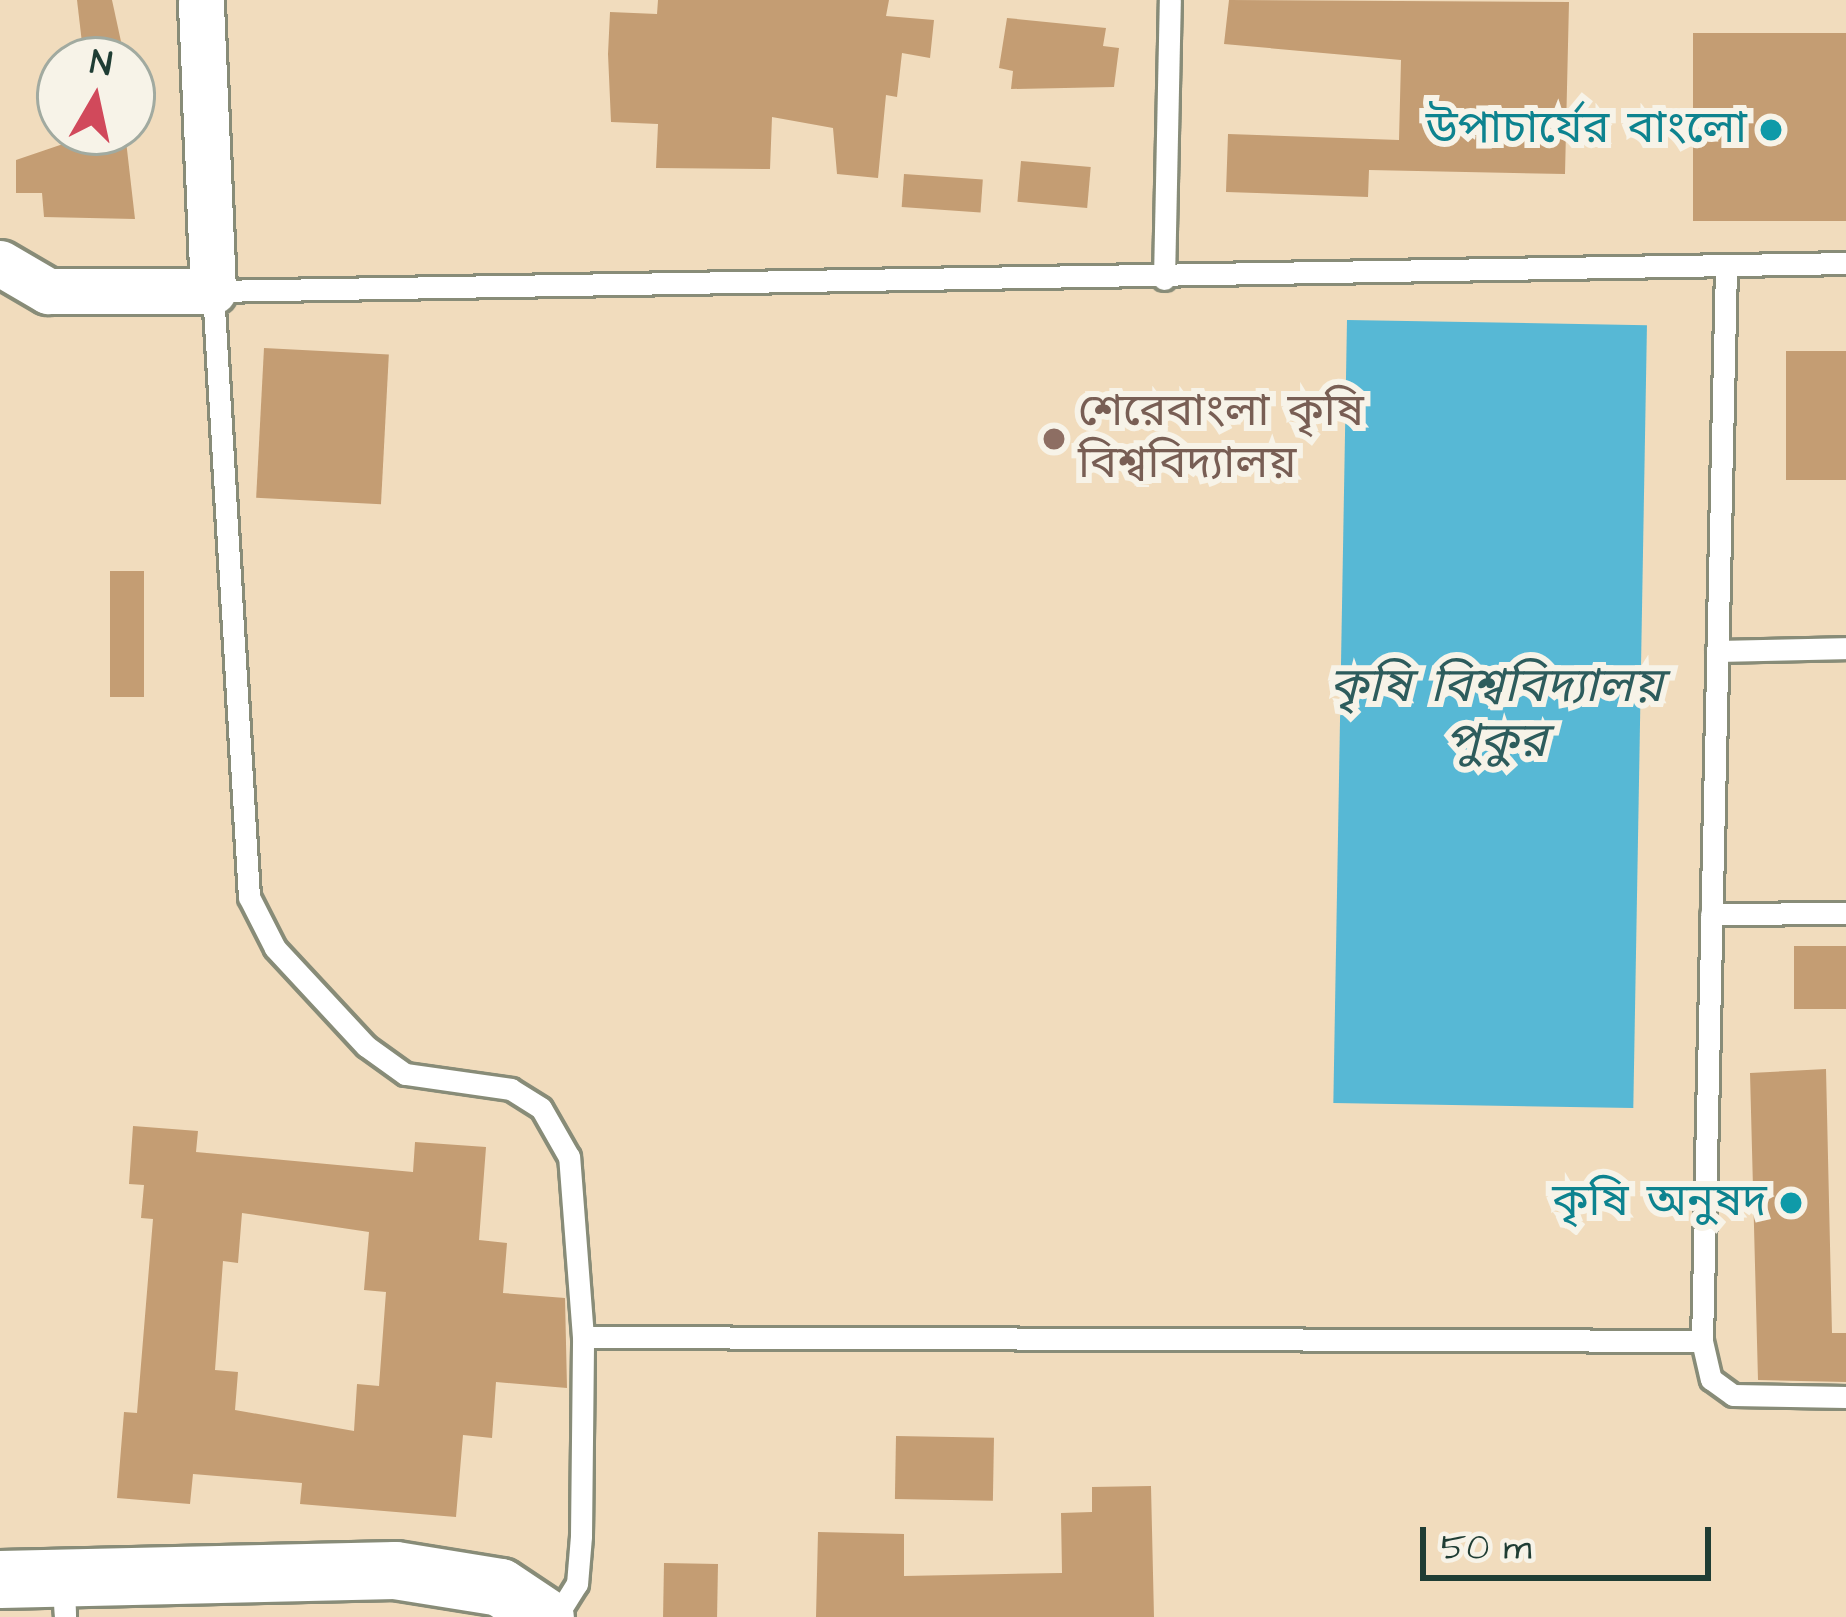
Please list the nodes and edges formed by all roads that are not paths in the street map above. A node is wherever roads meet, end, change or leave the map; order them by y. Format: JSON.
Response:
{"nodes":[{"id":1,"x":201,"y":0,"type":"edge"},
{"id":2,"x":1170,"y":0,"type":"edge"},
{"id":3,"x":0,"y":263,"type":"edge"},
{"id":4,"x":1846,"y":263,"type":"edge"},
{"id":5,"x":1726,"y":265,"type":"junction"},
{"id":6,"x":1164,"y":279,"type":"junction"},
{"id":7,"x":213,"y":291,"type":"junction"},
{"id":8,"x":1846,"y":648,"type":"edge"},
{"id":9,"x":1717,"y":651,"type":"junction"},
{"id":10,"x":1712,"y":914,"type":"junction"},
{"id":11,"x":1846,"y":914,"type":"edge"},
{"id":12,"x":583,"y":1337,"type":"junction"},
{"id":13,"x":1702,"y":1341,"type":"junction"},
{"id":14,"x":1846,"y":1397,"type":"edge"},
{"id":15,"x":0,"y":1579,"type":"edge"},
{"id":16,"x":64,"y":1597,"type":"edge"},
{"id":17,"x":545,"y":1617,"type":"edge"},
{"id":18,"x":556,"y":1617,"type":"edge"}],
"edges":[{"from":1,"to":7,"type":"street"},
{"from":2,"to":6,"type":"lane"},
{"from":3,"to":7,"type":"street"},
{"from":4,"to":5,"type":"lane"},
{"from":5,"to":6,"type":"lane"},
{"from":5,"to":9,"type":"lane"},
{"from":6,"to":7,"type":"lane"},
{"from":7,"to":12,"type":"lane"},
{"from":8,"to":9,"type":"lane"},
{"from":9,"to":10,"type":"lane"},
{"from":10,"to":11,"type":"lane"},
{"from":10,"to":13,"type":"lane"},
{"from":12,"to":13,"type":"lane"},
{"from":12,"to":18,"type":"lane"},
{"from":13,"to":14,"type":"lane"},
{"from":15,"to":16,"type":"street"},
{"from":16,"to":17,"type":"street"}]}
